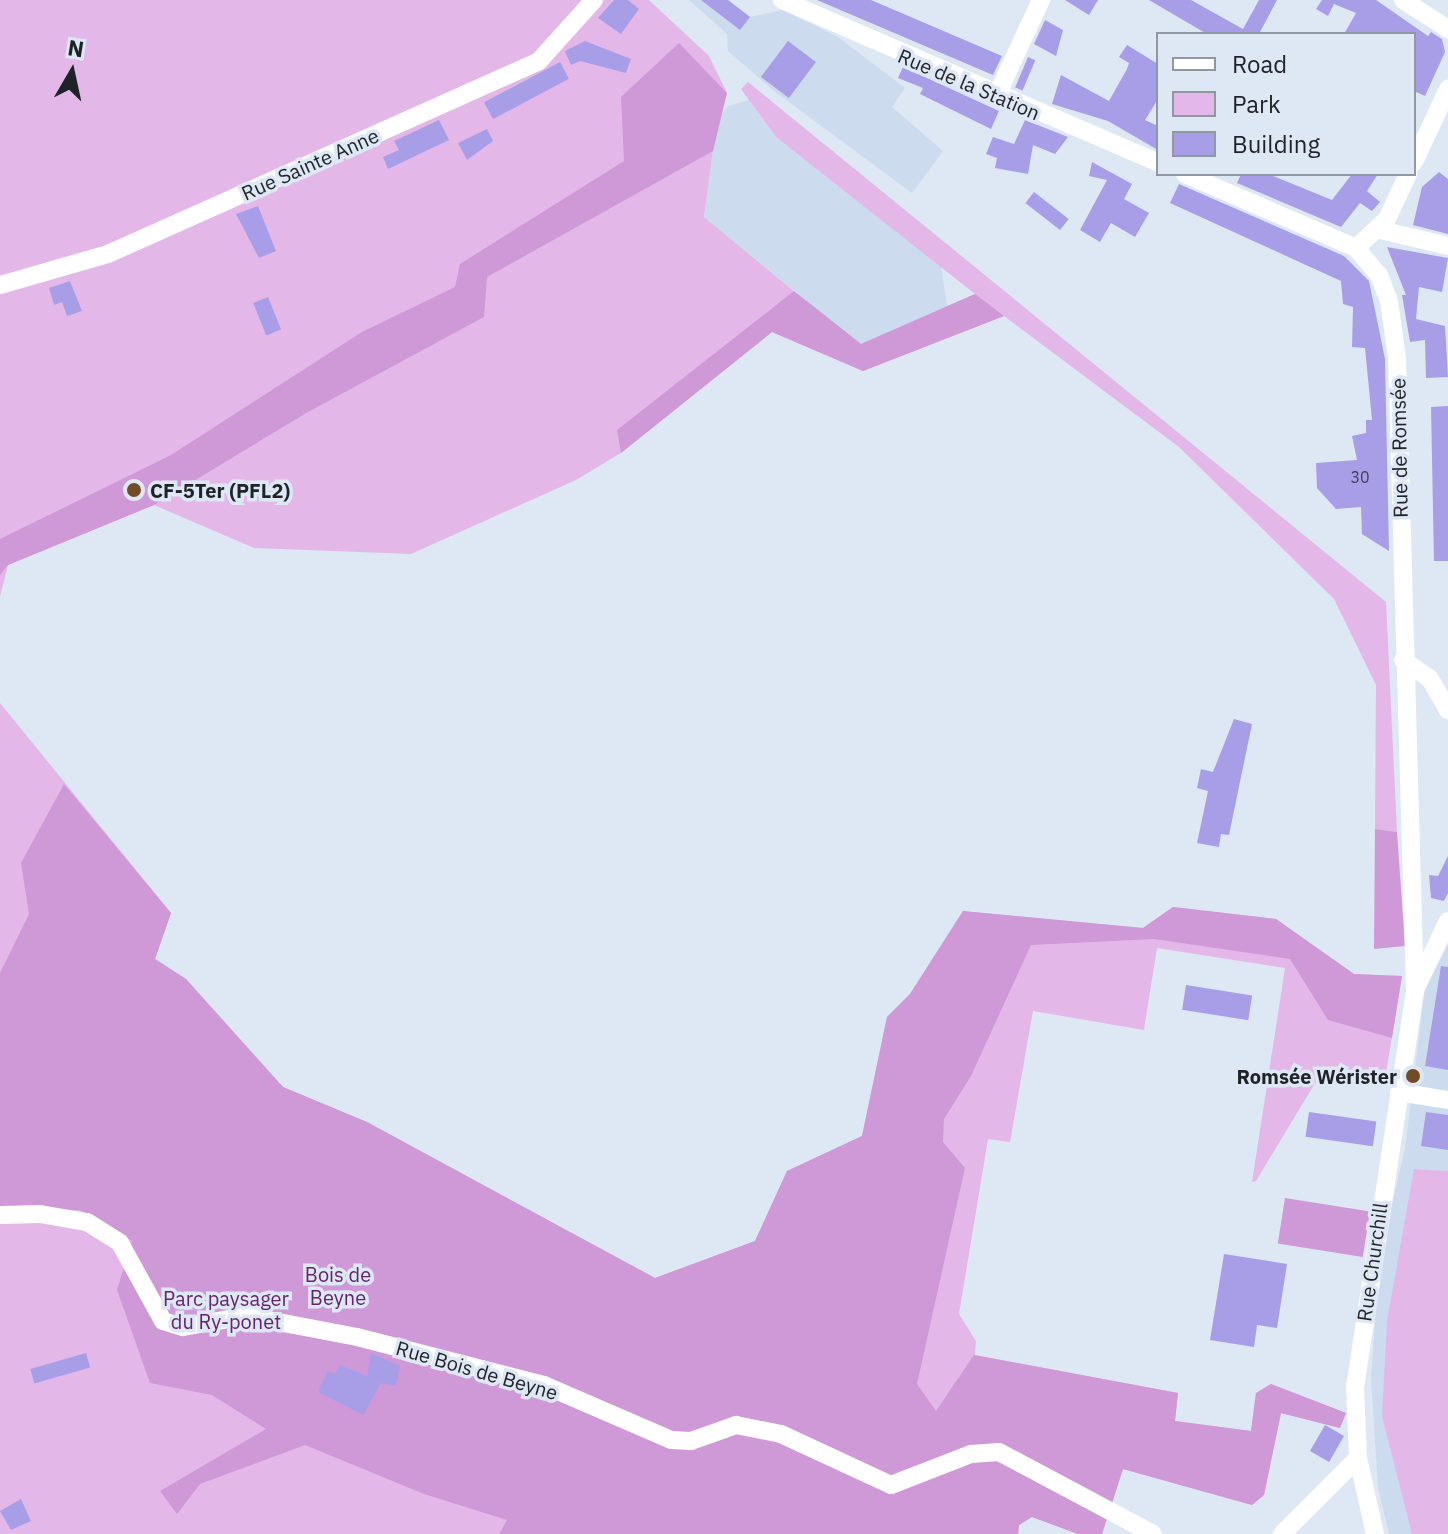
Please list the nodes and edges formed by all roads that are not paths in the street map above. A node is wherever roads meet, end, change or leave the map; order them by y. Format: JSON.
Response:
{"nodes":[{"id":1,"x":782,"y":0,"type":"edge"},
{"id":2,"x":1041,"y":0,"type":"edge"},
{"id":3,"x":1403,"y":0,"type":"edge"},
{"id":4,"x":585,"y":3,"type":"edge"},
{"id":5,"x":1448,"y":29,"type":"edge"},
{"id":6,"x":1448,"y":89,"type":"edge"},
{"id":7,"x":996,"y":97,"type":"junction"},
{"id":8,"x":1416,"y":158,"type":"edge"},
{"id":9,"x":1156,"y":162,"type":"edge"},
{"id":10,"x":1190,"y":176,"type":"edge"},
{"id":11,"x":1407,"y":176,"type":"edge"},
{"id":12,"x":1377,"y":229,"type":"junction"},
{"id":13,"x":1448,"y":246,"type":"edge"},
{"id":14,"x":1356,"y":248,"type":"junction"},
{"id":15,"x":0,"y":285,"type":"edge"},
{"id":16,"x":1403,"y":660,"type":"junction"},
{"id":17,"x":1448,"y":710,"type":"edge"},
{"id":18,"x":1448,"y":921,"type":"edge"},
{"id":19,"x":1415,"y":991,"type":"junction"},
{"id":20,"x":1399,"y":1092,"type":"junction"},
{"id":21,"x":1448,"y":1100,"type":"edge"},
{"id":22,"x":0,"y":1215,"type":"edge"},
{"id":23,"x":1358,"y":1458,"type":"junction"},
{"id":24,"x":1153,"y":1534,"type":"edge"},
{"id":25,"x":1282,"y":1534,"type":"edge"},
{"id":26,"x":1375,"y":1534,"type":"edge"}],
"edges":[{"from":1,"to":7,"type":"street","name":"Rue de la Station"},
{"from":2,"to":7,"type":"street"},
{"from":3,"to":5,"type":"street"},
{"from":4,"to":15,"type":"street","name":"Rue Sainte Anne"},
{"from":6,"to":8,"type":"street"},
{"from":7,"to":9,"type":"street","name":"Rue de la Station"},
{"from":10,"to":14,"type":"street"},
{"from":11,"to":12,"type":"street"},
{"from":12,"to":13,"type":"street"},
{"from":12,"to":14,"type":"street"},
{"from":14,"to":16,"type":"street","name":"Rue de Romsée"},
{"from":16,"to":17,"type":"street"},
{"from":16,"to":19,"type":"street","name":"Rue de Romsée"},
{"from":18,"to":19,"type":"street"},
{"from":19,"to":20,"type":"street","name":"Rue Churchill"},
{"from":20,"to":21,"type":"street"},
{"from":20,"to":23,"type":"street","name":"Rue Churchill"},
{"from":22,"to":24,"type":"street","name":"Rue Bois de Beyne"},
{"from":23,"to":25,"type":"street"},
{"from":23,"to":26,"type":"street","name":"Rue Churchill"}]}
